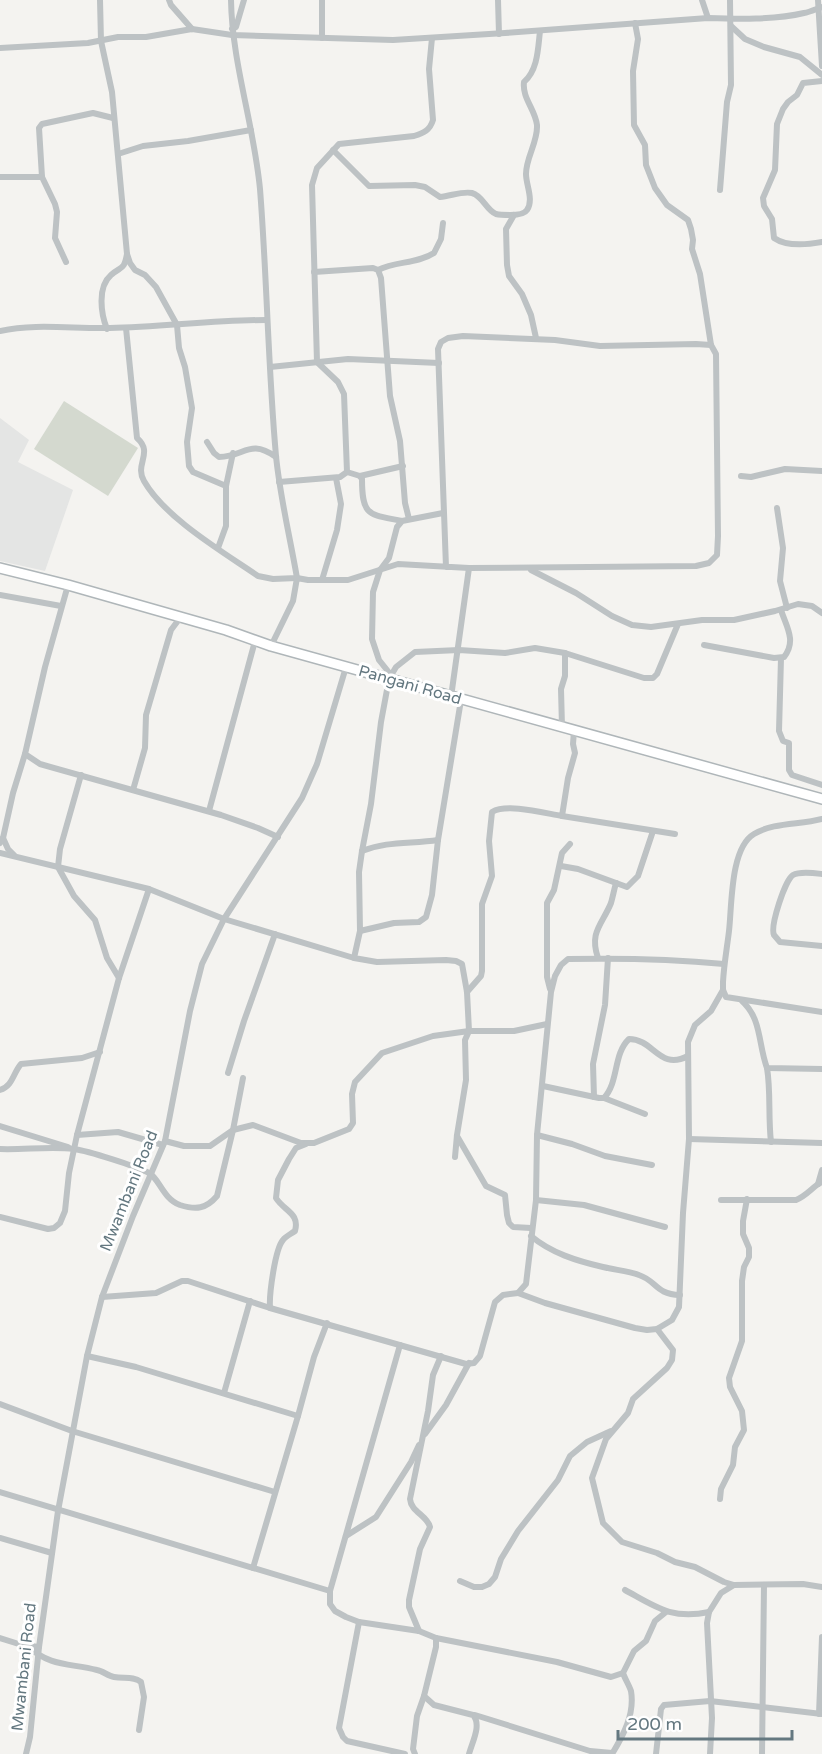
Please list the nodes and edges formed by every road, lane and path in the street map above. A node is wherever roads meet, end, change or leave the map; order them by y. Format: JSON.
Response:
{"nodes":[{"id":1,"x":100,"y":0,"type":"edge"},
{"id":2,"x":169,"y":0,"type":"edge"},
{"id":3,"x":231,"y":0,"type":"edge"},
{"id":4,"x":244,"y":0,"type":"edge"},
{"id":5,"x":321,"y":0,"type":"edge"},
{"id":6,"x":498,"y":0,"type":"edge"},
{"id":7,"x":702,"y":0,"type":"edge"},
{"id":8,"x":730,"y":0,"type":"edge"},
{"id":9,"x":818,"y":0,"type":"edge"},
{"id":10,"x":820,"y":8,"type":"edge"},
{"id":11,"x":708,"y":18,"type":"junction"},
{"id":12,"x":635,"y":23,"type":"junction"},
{"id":13,"x":731,"y":23,"type":"junction"},
{"id":14,"x":192,"y":29,"type":"junction"},
{"id":15,"x":540,"y":31,"type":"junction"},
{"id":16,"x":232,"y":32,"type":"junction"},
{"id":17,"x":499,"y":34,"type":"junction"},
{"id":18,"x":322,"y":38,"type":"junction"},
{"id":19,"x":432,"y":38,"type":"junction"},
{"id":20,"x":101,"y":41,"type":"junction"},
{"id":21,"x":0,"y":48,"type":"edge"},
{"id":22,"x":822,"y":66,"type":"edge"},
{"id":23,"x":822,"y":75,"type":"edge"},
{"id":24,"x":822,"y":81,"type":"edge"},
{"id":25,"x":113,"y":118,"type":"junction"},
{"id":26,"x":251,"y":130,"type":"junction"},
{"id":27,"x":333,"y":150,"type":"junction"},
{"id":28,"x":118,"y":154,"type":"junction"},
{"id":29,"x":0,"y":177,"type":"edge"},
{"id":30,"x":42,"y":177,"type":"junction"},
{"id":31,"x":720,"y":190,"type":"dead end"},
{"id":32,"x":514,"y":215,"type":"junction"},
{"id":33,"x":443,"y":223,"type":"dead end"},
{"id":34,"x":822,"y":242,"type":"edge"},
{"id":35,"x":127,"y":254,"type":"junction"},
{"id":36,"x":66,"y":262,"type":"dead end"},
{"id":37,"x":378,"y":270,"type":"junction"},
{"id":38,"x":314,"y":272,"type":"junction"},
{"id":39,"x":266,"y":320,"type":"junction"},
{"id":40,"x":177,"y":325,"type":"junction"},
{"id":41,"x":107,"y":328,"type":"junction"},
{"id":42,"x":126,"y":328,"type":"junction"},
{"id":43,"x":0,"y":331,"type":"edge"},
{"id":44,"x":536,"y":338,"type":"junction"},
{"id":45,"x":711,"y":345,"type":"junction"},
{"id":46,"x":388,"y":361,"type":"junction"},
{"id":47,"x":317,"y":362,"type":"junction"},
{"id":48,"x":439,"y":363,"type":"junction"},
{"id":49,"x":270,"y":367,"type":"junction"},
{"id":50,"x":207,"y":442,"type":"dead end"},
{"id":51,"x":233,"y":453,"type":"junction"},
{"id":52,"x":276,"y":457,"type":"junction"},
{"id":53,"x":403,"y":466,"type":"junction"},
{"id":54,"x":822,"y":471,"type":"edge"},
{"id":55,"x":347,"y":472,"type":"junction"},
{"id":56,"x":360,"y":476,"type":"junction"},
{"id":57,"x":741,"y":476,"type":"dead end"},
{"id":58,"x":336,"y":478,"type":"junction"},
{"id":59,"x":279,"y":482,"type":"junction"},
{"id":60,"x":226,"y":486,"type":"junction"},
{"id":61,"x":777,"y":508,"type":"dead end"},
{"id":62,"x":443,"y":513,"type":"junction"},
{"id":63,"x":410,"y":519,"type":"junction"},
{"id":64,"x":402,"y":521,"type":"junction"},
{"id":65,"x":218,"y":548,"type":"junction"},
{"id":66,"x":446,"y":567,"type":"junction"},
{"id":67,"x":0,"y":568,"type":"edge"},
{"id":68,"x":469,"y":568,"type":"junction"},
{"id":69,"x":524,"y":568,"type":"junction"},
{"id":70,"x":380,"y":570,"type":"junction"},
{"id":71,"x":297,"y":578,"type":"junction"},
{"id":72,"x":322,"y":580,"type":"junction"},
{"id":73,"x":68,"y":585,"type":"junction"},
{"id":74,"x":0,"y":595,"type":"edge"},
{"id":75,"x":10,"y":597,"type":"junction"},
{"id":76,"x":0,"y":600,"type":"edge"},
{"id":77,"x":61,"y":606,"type":"junction"},
{"id":78,"x":784,"y":609,"type":"junction"},
{"id":79,"x":822,"y":613,"type":"edge"},
{"id":80,"x":180,"y":618,"type":"junction"},
{"id":81,"x":678,"y":624,"type":"junction"},
{"id":82,"x":255,"y":641,"type":"junction"},
{"id":83,"x":705,"y":645,"type":"dead end"},
{"id":84,"x":271,"y":646,"type":"junction"},
{"id":85,"x":459,"y":651,"type":"junction"},
{"id":86,"x":565,"y":653,"type":"junction"},
{"id":87,"x":781,"y":658,"type":"junction"},
{"id":88,"x":346,"y":667,"type":"junction"},
{"id":89,"x":390,"y":677,"type":"junction"},
{"id":90,"x":456,"y":698,"type":"junction"},
{"id":91,"x":562,"y":728,"type":"junction"},
{"id":92,"x":574,"y":731,"type":"junction"},
{"id":93,"x":25,"y":754,"type":"junction"},
{"id":94,"x":81,"y":775,"type":"junction"},
{"id":95,"x":822,"y":785,"type":"edge"},
{"id":96,"x":133,"y":790,"type":"junction"},
{"id":97,"x":822,"y":799,"type":"edge"},
{"id":98,"x":210,"y":811,"type":"junction"},
{"id":99,"x":562,"y":816,"type":"junction"},
{"id":100,"x":822,"y":819,"type":"edge"},
{"id":101,"x":367,"y":828,"type":"junction"},
{"id":102,"x":653,"y":831,"type":"junction"},
{"id":103,"x":675,"y":834,"type":"dead end"},
{"id":104,"x":278,"y":837,"type":"junction"},
{"id":105,"x":438,"y":840,"type":"junction"},
{"id":106,"x":2,"y":841,"type":"edge"},
{"id":107,"x":378,"y":844,"type":"junction"},
{"id":108,"x":570,"y":844,"type":"dead end"},
{"id":109,"x":362,"y":851,"type":"junction"},
{"id":110,"x":0,"y":853,"type":"edge"},
{"id":111,"x":16,"y":857,"type":"junction"},
{"id":112,"x":561,"y":866,"type":"junction"},
{"id":113,"x":58,"y":867,"type":"junction"},
{"id":114,"x":822,"y":874,"type":"edge"},
{"id":115,"x":616,"y":883,"type":"junction"},
{"id":116,"x":149,"y":889,"type":"junction"},
{"id":117,"x":224,"y":919,"type":"junction"},
{"id":118,"x":360,"y":931,"type":"junction"},
{"id":119,"x":275,"y":934,"type":"junction"},
{"id":120,"x":822,"y":946,"type":"edge"},
{"id":121,"x":354,"y":958,"type":"junction"},
{"id":122,"x":598,"y":958,"type":"junction"},
{"id":123,"x":608,"y":958,"type":"junction"},
{"id":124,"x":724,"y":964,"type":"junction"},
{"id":125,"x":119,"y":978,"type":"junction"},
{"id":126,"x":723,"y":990,"type":"junction"},
{"id":127,"x":467,"y":992,"type":"junction"},
{"id":128,"x":551,"y":992,"type":"junction"},
{"id":129,"x":741,"y":1000,"type":"junction"},
{"id":130,"x":822,"y":1012,"type":"edge"},
{"id":131,"x":547,"y":1024,"type":"junction"},
{"id":132,"x":469,"y":1031,"type":"junction"},
{"id":133,"x":100,"y":1052,"type":"junction"},
{"id":134,"x":688,"y":1056,"type":"junction"},
{"id":135,"x":767,"y":1068,"type":"junction"},
{"id":136,"x":822,"y":1069,"type":"edge"},
{"id":137,"x":228,"y":1073,"type":"dead end"},
{"id":138,"x":243,"y":1078,"type":"dead end"},
{"id":139,"x":543,"y":1086,"type":"junction"},
{"id":140,"x":0,"y":1090,"type":"edge"},
{"id":141,"x":594,"y":1097,"type":"junction"},
{"id":142,"x":604,"y":1098,"type":"junction"},
{"id":143,"x":645,"y":1114,"type":"dead end"},
{"id":144,"x":0,"y":1126,"type":"edge"},
{"id":145,"x":233,"y":1130,"type":"junction"},
{"id":146,"x":77,"y":1135,"type":"junction"},
{"id":147,"x":457,"y":1135,"type":"junction"},
{"id":148,"x":537,"y":1135,"type":"junction"},
{"id":149,"x":689,"y":1139,"type":"junction"},
{"id":150,"x":771,"y":1142,"type":"junction"},
{"id":151,"x":164,"y":1143,"type":"junction"},
{"id":152,"x":822,"y":1143,"type":"edge"},
{"id":153,"x":306,"y":1144,"type":"junction"},
{"id":154,"x":0,"y":1149,"type":"edge"},
{"id":155,"x":74,"y":1149,"type":"junction"},
{"id":156,"x":455,"y":1157,"type":"dead end"},
{"id":157,"x":652,"y":1165,"type":"dead end"},
{"id":158,"x":822,"y":1170,"type":"edge"},
{"id":159,"x":151,"y":1174,"type":"junction"},
{"id":160,"x":820,"y":1183,"type":"edge"},
{"id":161,"x":747,"y":1199,"type":"junction"},
{"id":162,"x":536,"y":1200,"type":"junction"},
{"id":163,"x":721,"y":1200,"type":"dead end"},
{"id":164,"x":0,"y":1217,"type":"edge"},
{"id":165,"x":664,"y":1227,"type":"dead end"},
{"id":166,"x":531,"y":1228,"type":"junction"},
{"id":167,"x":531,"y":1236,"type":"junction"},
{"id":168,"x":518,"y":1293,"type":"junction"},
{"id":169,"x":680,"y":1294,"type":"junction"},
{"id":170,"x":102,"y":1297,"type":"junction"},
{"id":171,"x":250,"y":1301,"type":"junction"},
{"id":172,"x":270,"y":1308,"type":"junction"},
{"id":173,"x":327,"y":1323,"type":"junction"},
{"id":174,"x":657,"y":1329,"type":"junction"},
{"id":175,"x":400,"y":1345,"type":"junction"},
{"id":176,"x":87,"y":1356,"type":"junction"},
{"id":177,"x":441,"y":1356,"type":"junction"},
{"id":178,"x":470,"y":1364,"type":"junction"},
{"id":179,"x":224,"y":1393,"type":"junction"},
{"id":180,"x":0,"y":1404,"type":"edge"},
{"id":181,"x":298,"y":1416,"type":"junction"},
{"id":182,"x":72,"y":1431,"type":"junction"},
{"id":183,"x":611,"y":1431,"type":"junction"},
{"id":184,"x":423,"y":1435,"type":"junction"},
{"id":185,"x":0,"y":1492,"type":"edge"},
{"id":186,"x":275,"y":1492,"type":"junction"},
{"id":187,"x":720,"y":1499,"type":"dead end"},
{"id":188,"x":58,"y":1511,"type":"junction"},
{"id":189,"x":346,"y":1536,"type":"junction"},
{"id":190,"x":0,"y":1538,"type":"edge"},
{"id":191,"x":52,"y":1553,"type":"junction"},
{"id":192,"x":253,"y":1568,"type":"junction"},
{"id":193,"x":460,"y":1581,"type":"dead end"},
{"id":194,"x":734,"y":1585,"type":"junction"},
{"id":195,"x":764,"y":1586,"type":"junction"},
{"id":196,"x":822,"y":1587,"type":"edge"},
{"id":197,"x":625,"y":1590,"type":"dead end"},
{"id":198,"x":330,"y":1592,"type":"junction"},
{"id":199,"x":666,"y":1612,"type":"junction"},
{"id":200,"x":709,"y":1612,"type":"junction"},
{"id":201,"x":359,"y":1622,"type":"junction"},
{"id":202,"x":419,"y":1631,"type":"junction"},
{"id":203,"x":822,"y":1637,"type":"edge"},
{"id":204,"x":0,"y":1638,"type":"edge"},
{"id":205,"x":436,"y":1638,"type":"junction"},
{"id":206,"x":27,"y":1646,"type":"junction"},
{"id":207,"x":39,"y":1647,"type":"junction"},
{"id":208,"x":39,"y":1657,"type":"junction"},
{"id":209,"x":623,"y":1673,"type":"junction"},
{"id":210,"x":424,"y":1696,"type":"junction"},
{"id":211,"x":710,"y":1701,"type":"junction"},
{"id":212,"x":762,"y":1708,"type":"junction"},
{"id":213,"x":821,"y":1714,"type":"edge"},
{"id":214,"x":472,"y":1715,"type":"junction"},
{"id":215,"x":139,"y":1730,"type":"dead end"},
{"id":216,"x":26,"y":1754,"type":"edge"},
{"id":217,"x":405,"y":1754,"type":"edge"},
{"id":218,"x":415,"y":1754,"type":"edge"},
{"id":219,"x":470,"y":1754,"type":"edge"},
{"id":220,"x":612,"y":1754,"type":"edge"},
{"id":221,"x":656,"y":1754,"type":"edge"},
{"id":222,"x":710,"y":1754,"type":"edge"},
{"id":223,"x":762,"y":1754,"type":"edge"}],
"edges":[{"from":1,"to":20,"type":"street"},
{"from":2,"to":14,"type":"street"},
{"from":3,"to":16,"type":"street"},
{"from":4,"to":16,"type":"street"},
{"from":5,"to":18,"type":"street"},
{"from":6,"to":17,"type":"street"},
{"from":7,"to":11,"type":"street"},
{"from":8,"to":13,"type":"street"},
{"from":9,"to":10,"type":"street"},
{"from":10,"to":13,"type":"street"},
{"from":10,"to":22,"type":"street"},
{"from":11,"to":12,"type":"street"},
{"from":11,"to":13,"type":"street"},
{"from":12,"to":15,"type":"street"},
{"from":12,"to":45,"type":"street"},
{"from":13,"to":23,"type":"street"},
{"from":13,"to":31,"type":"street"},
{"from":14,"to":16,"type":"street"},
{"from":14,"to":20,"type":"street"},
{"from":15,"to":17,"type":"street"},
{"from":15,"to":32,"type":"street"},
{"from":16,"to":18,"type":"street"},
{"from":16,"to":26,"type":"street"},
{"from":17,"to":19,"type":"street"},
{"from":18,"to":19,"type":"street"},
{"from":19,"to":27,"type":"street"},
{"from":20,"to":21,"type":"street"},
{"from":20,"to":25,"type":"street"},
{"from":24,"to":34,"type":"street"},
{"from":25,"to":28,"type":"street"},
{"from":25,"to":30,"type":"street"},
{"from":26,"to":28,"type":"street"},
{"from":26,"to":39,"type":"street"},
{"from":27,"to":32,"type":"street"},
{"from":27,"to":38,"type":"street"},
{"from":28,"to":35,"type":"street"},
{"from":29,"to":30,"type":"street"},
{"from":30,"to":36,"type":"street"},
{"from":32,"to":44,"type":"street"},
{"from":33,"to":37,"type":"street"},
{"from":35,"to":40,"type":"street"},
{"from":35,"to":41,"type":"street"},
{"from":37,"to":38,"type":"street"},
{"from":37,"to":46,"type":"street"},
{"from":38,"to":47,"type":"street"},
{"from":39,"to":40,"type":"street"},
{"from":39,"to":49,"type":"street"},
{"from":40,"to":42,"type":"street"},
{"from":40,"to":60,"type":"street"},
{"from":41,"to":42,"type":"street"},
{"from":41,"to":43,"type":"street"},
{"from":42,"to":65,"type":"street"},
{"from":44,"to":45,"type":"street"},
{"from":44,"to":48,"type":"street"},
{"from":45,"to":69,"type":"street"},
{"from":46,"to":47,"type":"street"},
{"from":46,"to":48,"type":"street"},
{"from":46,"to":53,"type":"street"},
{"from":47,"to":49,"type":"street"},
{"from":47,"to":55,"type":"street"},
{"from":48,"to":62,"type":"street"},
{"from":49,"to":52,"type":"street"},
{"from":50,"to":51,"type":"street"},
{"from":51,"to":52,"type":"street"},
{"from":51,"to":60,"type":"street"},
{"from":52,"to":59,"type":"street"},
{"from":53,"to":56,"type":"street"},
{"from":53,"to":63,"type":"street"},
{"from":54,"to":57,"type":"street"},
{"from":55,"to":56,"type":"street"},
{"from":55,"to":58,"type":"street"},
{"from":56,"to":64,"type":"street"},
{"from":58,"to":59,"type":"street"},
{"from":58,"to":72,"type":"street"},
{"from":59,"to":71,"type":"street"},
{"from":60,"to":65,"type":"street"},
{"from":61,"to":78,"type":"street"},
{"from":62,"to":63,"type":"street"},
{"from":62,"to":66,"type":"street"},
{"from":63,"to":64,"type":"street"},
{"from":64,"to":70,"type":"street"},
{"from":65,"to":71,"type":"street"},
{"from":66,"to":68,"type":"street"},
{"from":66,"to":70,"type":"street"},
{"from":67,"to":73,"type":"main road","name":"Pangani Road"},
{"from":68,"to":69,"type":"street"},
{"from":68,"to":85,"type":"street"},
{"from":69,"to":81,"type":"street"},
{"from":70,"to":72,"type":"street"},
{"from":70,"to":89,"type":"street"},
{"from":71,"to":72,"type":"street"},
{"from":71,"to":84,"type":"street"},
{"from":73,"to":77,"type":"street"},
{"from":73,"to":80,"type":"main road","name":"Pangani Road"},
{"from":74,"to":75,"type":"street"},
{"from":75,"to":76,"type":"street"},
{"from":75,"to":77,"type":"street"},
{"from":77,"to":93,"type":"street"},
{"from":78,"to":79,"type":"street"},
{"from":78,"to":81,"type":"street"},
{"from":78,"to":87,"type":"street"},
{"from":80,"to":82,"type":"main road","name":"Pangani Road"},
{"from":80,"to":96,"type":"street"},
{"from":81,"to":86,"type":"street"},
{"from":82,"to":84,"type":"main road","name":"Pangani Road"},
{"from":82,"to":98,"type":"street"},
{"from":83,"to":87,"type":"street"},
{"from":84,"to":88,"type":"main road","name":"Pangani Road"},
{"from":85,"to":86,"type":"street"},
{"from":85,"to":89,"type":"street"},
{"from":85,"to":90,"type":"street"},
{"from":86,"to":91,"type":"street"},
{"from":87,"to":95,"type":"street"},
{"from":88,"to":89,"type":"main road","name":"Pangani Road"},
{"from":88,"to":104,"type":"street","name":"Mwambani Road"},
{"from":89,"to":90,"type":"main road","name":"Pangani Road"},
{"from":89,"to":101,"type":"street"},
{"from":90,"to":91,"type":"main road","name":"Pangani Road"},
{"from":90,"to":105,"type":"street"},
{"from":91,"to":92,"type":"main road","name":"Pangani Road"},
{"from":92,"to":97,"type":"main road","name":"Pangani Road"},
{"from":92,"to":99,"type":"street"},
{"from":93,"to":94,"type":"street"},
{"from":93,"to":106,"type":"street"},
{"from":94,"to":96,"type":"street"},
{"from":94,"to":113,"type":"street"},
{"from":96,"to":98,"type":"street"},
{"from":98,"to":104,"type":"street"},
{"from":99,"to":102,"type":"street"},
{"from":99,"to":127,"type":"street"},
{"from":100,"to":124,"type":"street"},
{"from":101,"to":107,"type":"street"},
{"from":101,"to":109,"type":"street"},
{"from":102,"to":103,"type":"street"},
{"from":102,"to":115,"type":"street"},
{"from":104,"to":117,"type":"street","name":"Mwambani Road"},
{"from":105,"to":107,"type":"street"},
{"from":105,"to":118,"type":"street"},
{"from":106,"to":111,"type":"street"},
{"from":107,"to":109,"type":"street"},
{"from":108,"to":112,"type":"street"},
{"from":109,"to":118,"type":"street"},
{"from":110,"to":111,"type":"street"},
{"from":111,"to":113,"type":"street"},
{"from":112,"to":115,"type":"street"},
{"from":112,"to":128,"type":"street"},
{"from":113,"to":116,"type":"street"},
{"from":113,"to":125,"type":"street"},
{"from":114,"to":120,"type":"street"},
{"from":115,"to":122,"type":"street"},
{"from":116,"to":117,"type":"street"},
{"from":116,"to":125,"type":"street"},
{"from":117,"to":119,"type":"street"},
{"from":117,"to":151,"type":"street","name":"Mwambani Road"},
{"from":118,"to":121,"type":"street"},
{"from":119,"to":121,"type":"street"},
{"from":119,"to":137,"type":"street"},
{"from":121,"to":127,"type":"street"},
{"from":122,"to":123,"type":"street"},
{"from":122,"to":128,"type":"street"},
{"from":123,"to":124,"type":"street"},
{"from":123,"to":141,"type":"street"},
{"from":124,"to":126,"type":"street"},
{"from":125,"to":133,"type":"street"},
{"from":126,"to":129,"type":"street"},
{"from":126,"to":134,"type":"street"},
{"from":127,"to":132,"type":"street"},
{"from":128,"to":131,"type":"street"},
{"from":129,"to":130,"type":"street"},
{"from":129,"to":135,"type":"street"},
{"from":131,"to":132,"type":"street"},
{"from":131,"to":139,"type":"street"},
{"from":132,"to":147,"type":"street"},
{"from":132,"to":153,"type":"street"},
{"from":133,"to":140,"type":"street"},
{"from":133,"to":146,"type":"street"},
{"from":134,"to":142,"type":"street"},
{"from":134,"to":149,"type":"street"},
{"from":135,"to":136,"type":"street"},
{"from":135,"to":150,"type":"street"},
{"from":138,"to":145,"type":"street"},
{"from":139,"to":141,"type":"street"},
{"from":139,"to":148,"type":"street"},
{"from":141,"to":142,"type":"street"},
{"from":142,"to":143,"type":"street"},
{"from":144,"to":155,"type":"street"},
{"from":145,"to":151,"type":"street"},
{"from":145,"to":153,"type":"street"},
{"from":145,"to":159,"type":"street"},
{"from":146,"to":151,"type":"street"},
{"from":146,"to":155,"type":"street"},
{"from":147,"to":156,"type":"street"},
{"from":147,"to":166,"type":"street"},
{"from":148,"to":157,"type":"street"},
{"from":148,"to":162,"type":"street"},
{"from":149,"to":150,"type":"street"},
{"from":149,"to":169,"type":"street"},
{"from":150,"to":152,"type":"street"},
{"from":151,"to":159,"type":"street","name":"Mwambani Road"},
{"from":153,"to":172,"type":"street"},
{"from":154,"to":155,"type":"street"},
{"from":155,"to":159,"type":"street"},
{"from":155,"to":164,"type":"street"},
{"from":158,"to":160,"type":"street"},
{"from":159,"to":170,"type":"street","name":"Mwambani Road"},
{"from":160,"to":161,"type":"street"},
{"from":161,"to":163,"type":"street"},
{"from":161,"to":187,"type":"street"},
{"from":162,"to":165,"type":"street"},
{"from":162,"to":166,"type":"street"},
{"from":166,"to":167,"type":"street"},
{"from":167,"to":168,"type":"street"},
{"from":167,"to":169,"type":"street"},
{"from":168,"to":174,"type":"street"},
{"from":168,"to":178,"type":"street"},
{"from":169,"to":174,"type":"street"},
{"from":170,"to":171,"type":"street"},
{"from":170,"to":176,"type":"street","name":"Mwambani Road"},
{"from":171,"to":172,"type":"street"},
{"from":171,"to":179,"type":"street"},
{"from":172,"to":173,"type":"street"},
{"from":173,"to":175,"type":"street"},
{"from":173,"to":181,"type":"street"},
{"from":174,"to":183,"type":"street"},
{"from":175,"to":177,"type":"street"},
{"from":175,"to":189,"type":"street"},
{"from":176,"to":179,"type":"street"},
{"from":176,"to":182,"type":"street","name":"Mwambani Road"},
{"from":177,"to":178,"type":"street"},
{"from":177,"to":184,"type":"street"},
{"from":178,"to":184,"type":"street"},
{"from":179,"to":181,"type":"street"},
{"from":180,"to":182,"type":"street"},
{"from":181,"to":186,"type":"street"},
{"from":182,"to":186,"type":"street"},
{"from":182,"to":188,"type":"street","name":"Mwambani Road"},
{"from":183,"to":193,"type":"street"},
{"from":183,"to":194,"type":"street"},
{"from":184,"to":189,"type":"street"},
{"from":184,"to":202,"type":"street"},
{"from":185,"to":188,"type":"street"},
{"from":186,"to":192,"type":"street"},
{"from":188,"to":191,"type":"street","name":"Mwambani Road"},
{"from":188,"to":192,"type":"street"},
{"from":189,"to":198,"type":"street"},
{"from":190,"to":191,"type":"street"},
{"from":191,"to":207,"type":"street","name":"Mwambani Road"},
{"from":192,"to":198,"type":"street"},
{"from":194,"to":195,"type":"street"},
{"from":194,"to":200,"type":"street"},
{"from":195,"to":196,"type":"street"},
{"from":195,"to":212,"type":"street"},
{"from":197,"to":199,"type":"street"},
{"from":198,"to":201,"type":"street"},
{"from":199,"to":200,"type":"street"},
{"from":199,"to":209,"type":"street"},
{"from":200,"to":211,"type":"street"},
{"from":201,"to":202,"type":"street"},
{"from":201,"to":217,"type":"street"},
{"from":202,"to":205,"type":"street"},
{"from":203,"to":213,"type":"street"},
{"from":204,"to":206,"type":"street"},
{"from":205,"to":209,"type":"street"},
{"from":205,"to":210,"type":"street"},
{"from":206,"to":207,"type":"street"},
{"from":206,"to":208,"type":"street"},
{"from":207,"to":208,"type":"street","name":"Mwambani Road"},
{"from":208,"to":215,"type":"street"},
{"from":208,"to":216,"type":"street","name":"Mwambani Road"},
{"from":209,"to":220,"type":"street"},
{"from":210,"to":214,"type":"street"},
{"from":210,"to":218,"type":"street"},
{"from":211,"to":212,"type":"street"},
{"from":211,"to":221,"type":"street"},
{"from":211,"to":222,"type":"street"},
{"from":212,"to":213,"type":"street"},
{"from":212,"to":223,"type":"street"},
{"from":214,"to":219,"type":"street"},
{"from":214,"to":220,"type":"street"}]}
